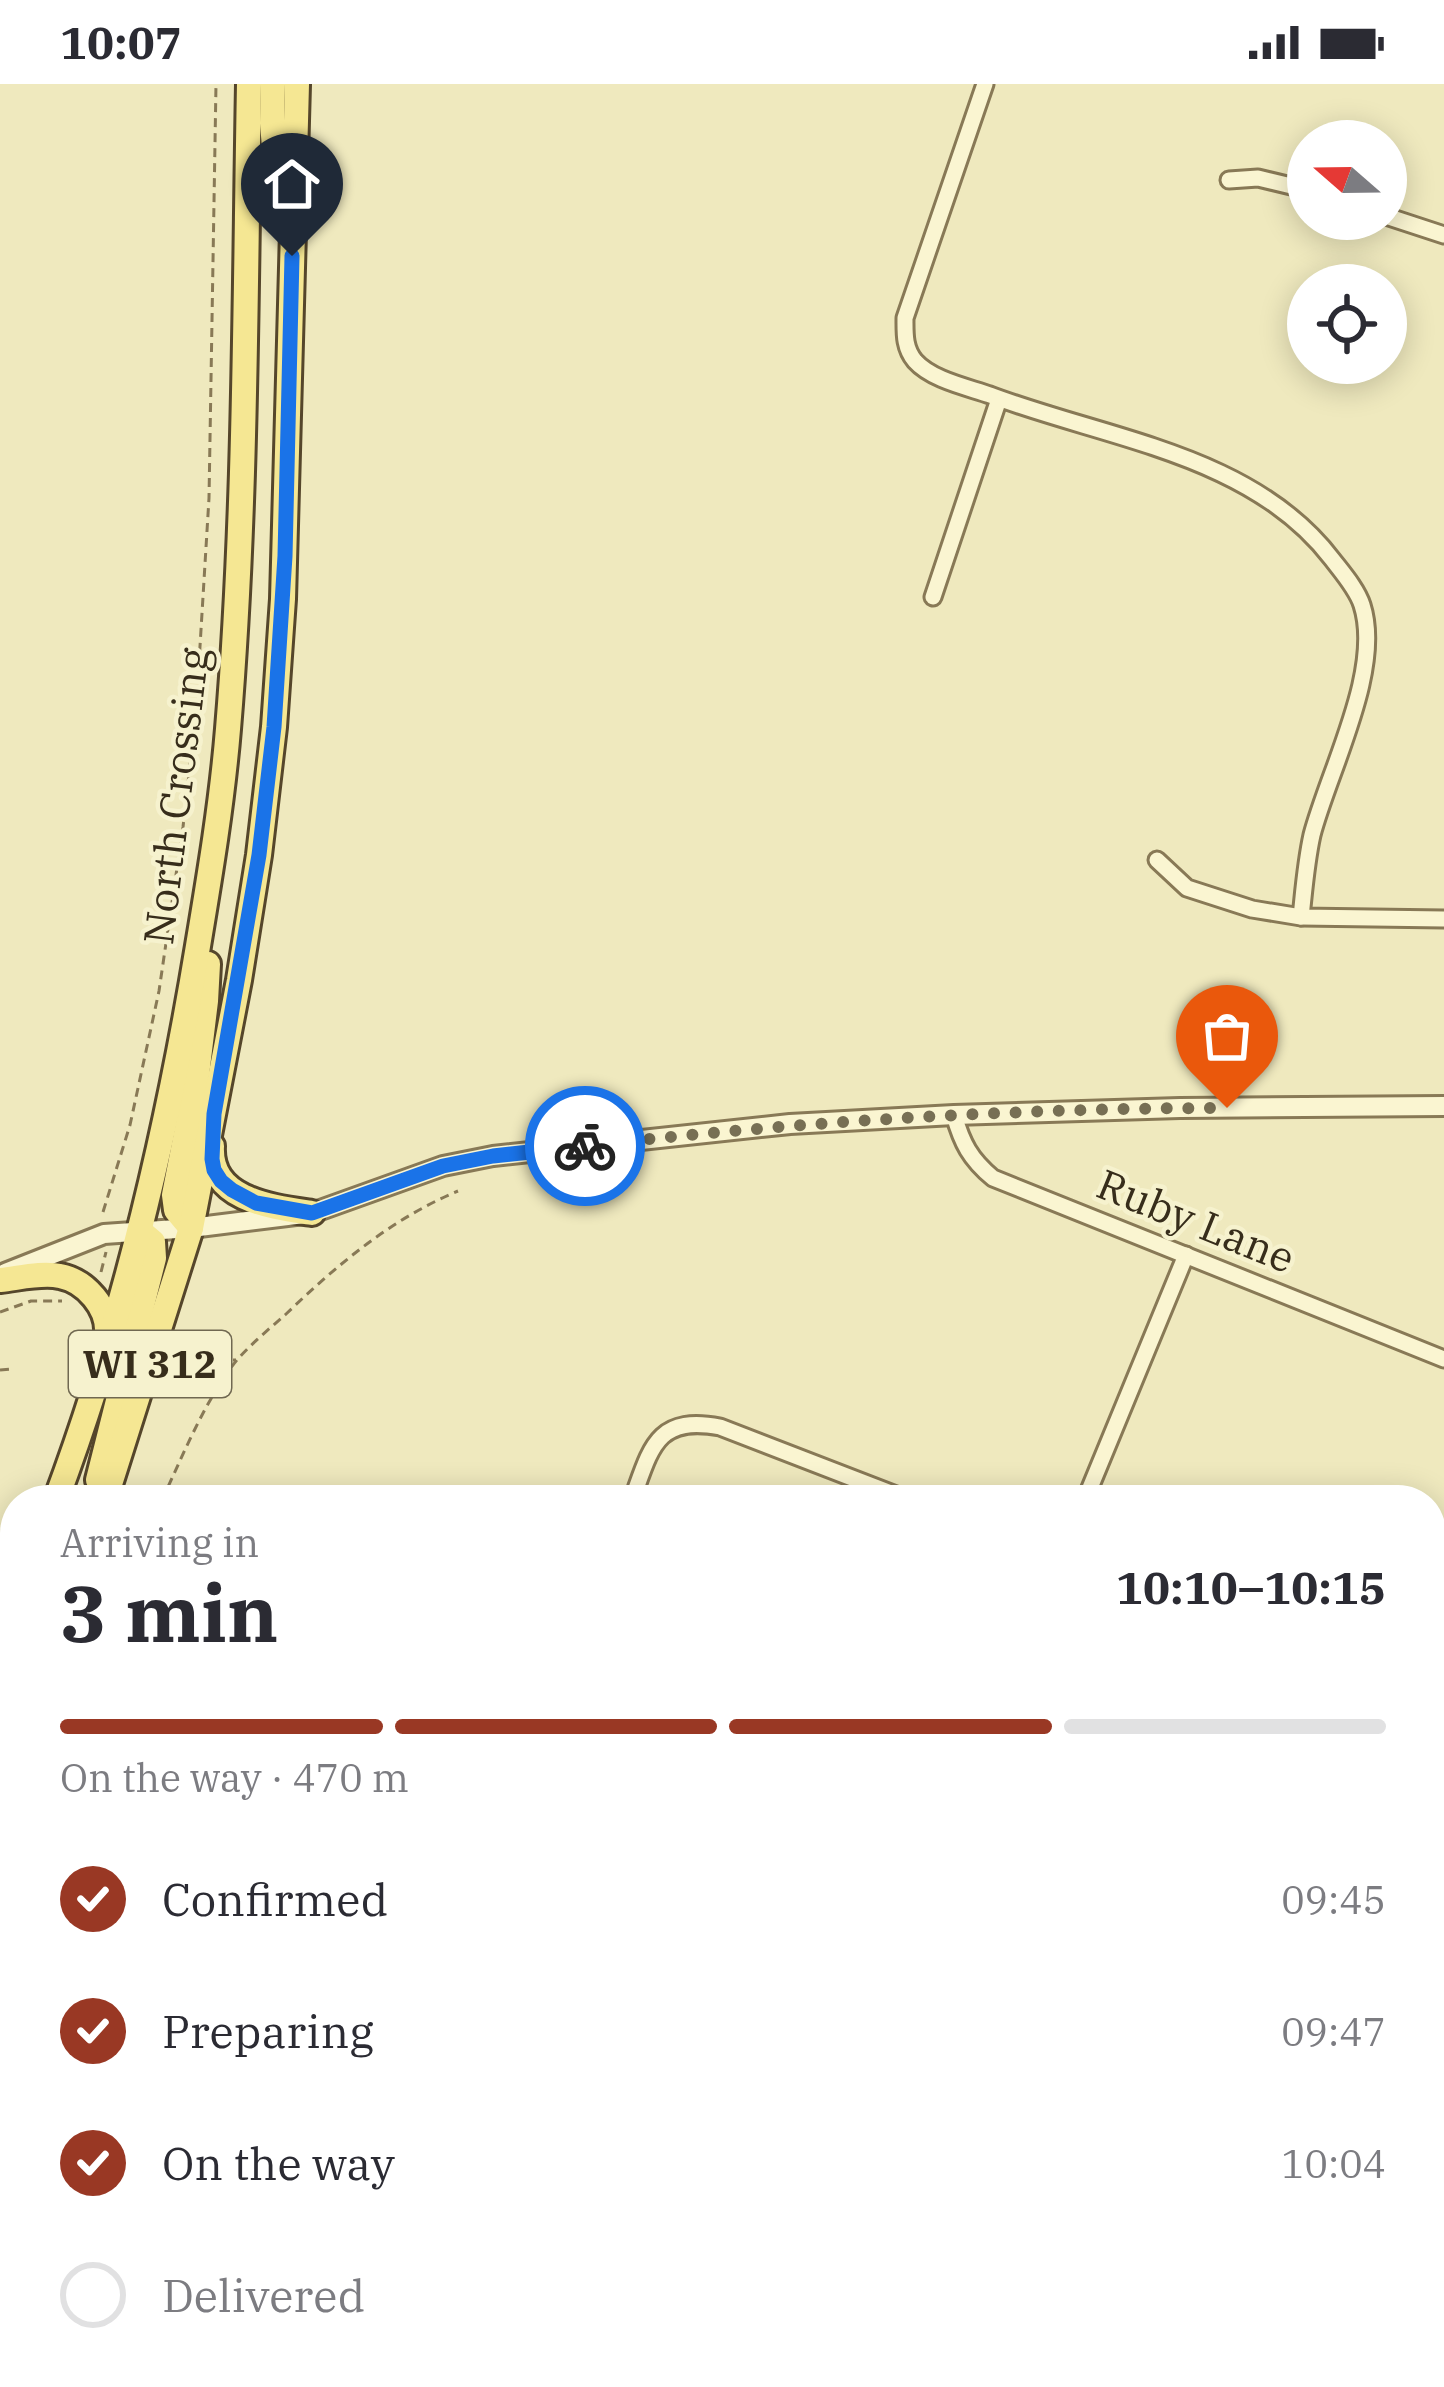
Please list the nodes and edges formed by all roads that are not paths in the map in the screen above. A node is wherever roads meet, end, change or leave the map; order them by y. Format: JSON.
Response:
{"nodes":[{"id":1,"x":249,"y":84,"type":"edge"},
{"id":2,"x":273,"y":84,"type":"edge"},
{"id":3,"x":297,"y":84,"type":"edge"},
{"id":4,"x":985,"y":84,"type":"edge"},
{"id":5,"x":1229,"y":180,"type":"dead end"},
{"id":6,"x":1287,"y":185,"type":"edge"},
{"id":7,"x":1407,"y":223,"type":"edge"},
{"id":8,"x":1444,"y":235,"type":"edge"},
{"id":9,"x":290,"y":343,"type":"junction"},
{"id":10,"x":999,"y":399,"type":"junction"},
{"id":11,"x":933,"y":597,"type":"dead end"},
{"id":12,"x":1157,"y":860,"type":"dead end"},
{"id":13,"x":212,"y":862,"type":"junction"},
{"id":14,"x":1301,"y":917,"type":"junction"},
{"id":15,"x":1444,"y":919,"type":"edge"},
{"id":16,"x":1444,"y":1106,"type":"edge"},
{"id":17,"x":214,"y":1114,"type":"junction"},
{"id":18,"x":954,"y":1115,"type":"junction"},
{"id":19,"x":312,"y":1213,"type":"junction"},
{"id":20,"x":191,"y":1228,"type":"junction"},
{"id":21,"x":140,"y":1231,"type":"junction"},
{"id":22,"x":1186,"y":1256,"type":"junction"},
{"id":23,"x":0,"y":1278,"type":"edge"},
{"id":24,"x":105,"y":1350,"type":"junction"},
{"id":25,"x":1444,"y":1359,"type":"edge"},
{"id":26,"x":61,"y":1485,"type":"edge"},
{"id":27,"x":97,"y":1485,"type":"edge"},
{"id":28,"x":110,"y":1485,"type":"edge"},
{"id":29,"x":638,"y":1485,"type":"edge"},
{"id":30,"x":869,"y":1485,"type":"edge"},
{"id":31,"x":1091,"y":1485,"type":"edge"}],
"edges":[{"from":1,"to":13,"type":"main road","name":"North Crossing","number":"WI 312"},
{"from":2,"to":9,"type":"main road"},
{"from":3,"to":9,"type":"main road","name":"North Crossing","number":"WI 312"},
{"from":4,"to":10,"type":"street"},
{"from":5,"to":6,"type":"street"},
{"from":7,"to":8,"type":"street"},
{"from":9,"to":17,"type":"main road","name":"North Crossing","number":"WI 312"},
{"from":10,"to":11,"type":"street"},
{"from":10,"to":14,"type":"street"},
{"from":12,"to":14,"type":"street"},
{"from":13,"to":20,"type":"main road"},
{"from":13,"to":21,"type":"main road","name":"North Crossing","number":"WI 312"},
{"from":14,"to":15,"type":"street"},
{"from":16,"to":18,"type":"street"},
{"from":17,"to":19,"type":"main road"},
{"from":17,"to":20,"type":"main road","name":"North Crossing","number":"WI 312"},
{"from":18,"to":19,"type":"street"},
{"from":18,"to":22,"type":"street","name":"Ruby Lane"},
{"from":19,"to":20,"type":"street"},
{"from":20,"to":21,"type":"street"},
{"from":20,"to":28,"type":"main road","name":"North Crossing","number":"WI 312"},
{"from":21,"to":23,"type":"street"},
{"from":21,"to":24,"type":"main road","name":"North Crossing","number":"WI 312"},
{"from":21,"to":27,"type":"main road"},
{"from":22,"to":25,"type":"street","name":"Ruby Lane"},
{"from":22,"to":31,"type":"street"},
{"from":23,"to":24,"type":"main road"},
{"from":24,"to":26,"type":"main road","name":"North Crossing","number":"WI 312"},
{"from":29,"to":30,"type":"street"}]}
